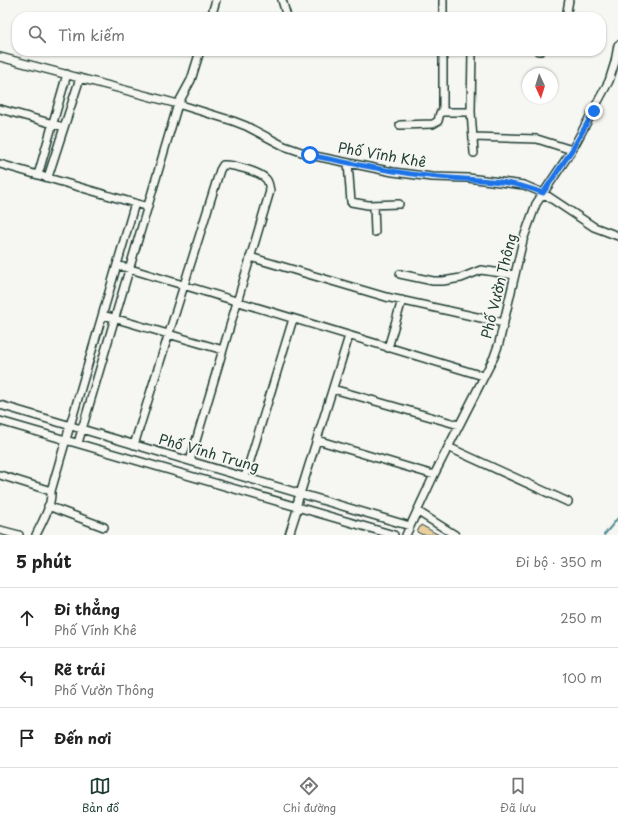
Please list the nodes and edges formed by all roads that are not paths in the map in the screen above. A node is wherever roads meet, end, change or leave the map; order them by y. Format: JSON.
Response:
{"nodes":[{"id":1,"x":216,"y":0,"type":"edge"},
{"id":2,"x":282,"y":0,"type":"edge"},
{"id":3,"x":443,"y":0,"type":"edge"},
{"id":4,"x":569,"y":0,"type":"edge"},
{"id":5,"x":212,"y":12,"type":"edge"},
{"id":6,"x":286,"y":12,"type":"edge"},
{"id":7,"x":443,"y":12,"type":"edge"},
{"id":8,"x":567,"y":12,"type":"edge"},
{"id":9,"x":618,"y":45,"type":"edge"},
{"id":10,"x":198,"y":56,"type":"edge"},
{"id":11,"x":443,"y":56,"type":"edge"},
{"id":12,"x":472,"y":56,"type":"edge"},
{"id":13,"x":0,"y":57,"type":"edge"},
{"id":14,"x":66,"y":74,"type":"junction"},
{"id":15,"x":80,"y":78,"type":"junction"},
{"id":16,"x":178,"y":104,"type":"junction"},
{"id":17,"x":0,"y":108,"type":"edge"},
{"id":18,"x":443,"y":112,"type":"junction"},
{"id":19,"x":472,"y":112,"type":"junction"},
{"id":20,"x":52,"y":124,"type":"junction"},
{"id":21,"x":400,"y":125,"type":"dead end"},
{"id":22,"x":64,"y":127,"type":"junction"},
{"id":23,"x":473,"y":137,"type":"junction"},
{"id":24,"x":572,"y":150,"type":"junction"},
{"id":25,"x":474,"y":153,"type":"dead end"},
{"id":26,"x":348,"y":163,"type":"junction"},
{"id":27,"x":0,"y":164,"type":"edge"},
{"id":28,"x":38,"y":175,"type":"junction"},
{"id":29,"x":48,"y":177,"type":"junction"},
{"id":30,"x":543,"y":193,"type":"junction"},
{"id":31,"x":135,"y":204,"type":"junction"},
{"id":32,"x":399,"y":204,"type":"dead end"},
{"id":33,"x":374,"y":205,"type":"junction"},
{"id":34,"x":148,"y":208,"type":"junction"},
{"id":35,"x":375,"y":232,"type":"dead end"},
{"id":36,"x":618,"y":236,"type":"edge"},
{"id":37,"x":250,"y":257,"type":"junction"},
{"id":38,"x":117,"y":265,"type":"junction"},
{"id":39,"x":130,"y":268,"type":"junction"},
{"id":40,"x":400,"y":274,"type":"dead end"},
{"id":41,"x":515,"y":275,"type":"junction"},
{"id":42,"x":184,"y":285,"type":"junction"},
{"id":43,"x":402,"y":300,"type":"junction"},
{"id":44,"x":237,"y":301,"type":"junction"},
{"id":45,"x":102,"y":315,"type":"junction"},
{"id":46,"x":115,"y":319,"type":"junction"},
{"id":47,"x":293,"y":319,"type":"junction"},
{"id":48,"x":504,"y":323,"type":"junction"},
{"id":49,"x":168,"y":335,"type":"junction"},
{"id":50,"x":350,"y":336,"type":"junction"},
{"id":51,"x":388,"y":348,"type":"junction"},
{"id":52,"x":223,"y":350,"type":"junction"},
{"id":53,"x":483,"y":376,"type":"junction"},
{"id":54,"x":333,"y":389,"type":"junction"},
{"id":55,"x":0,"y":405,"type":"edge"},
{"id":56,"x":0,"y":421,"type":"edge"},
{"id":57,"x":459,"y":425,"type":"junction"},
{"id":58,"x":70,"y":426,"type":"junction"},
{"id":59,"x":83,"y":430,"type":"junction"},
{"id":60,"x":65,"y":440,"type":"junction"},
{"id":61,"x":317,"y":440,"type":"junction"},
{"id":62,"x":78,"y":443,"type":"junction"},
{"id":63,"x":134,"y":445,"type":"junction"},
{"id":64,"x":448,"y":447,"type":"junction"},
{"id":65,"x":190,"y":461,"type":"junction"},
{"id":66,"x":0,"y":475,"type":"edge"},
{"id":67,"x":434,"y":475,"type":"junction"},
{"id":68,"x":245,"y":477,"type":"junction"},
{"id":69,"x":51,"y":491,"type":"junction"},
{"id":70,"x":300,"y":493,"type":"junction"},
{"id":71,"x":568,"y":502,"type":"dead end"},
{"id":72,"x":48,"y":506,"type":"junction"},
{"id":73,"x":297,"y":507,"type":"junction"},
{"id":74,"x":417,"y":511,"type":"junction"},
{"id":75,"x":410,"y":526,"type":"junction"},
{"id":76,"x":104,"y":527,"type":"dead end"},
{"id":77,"x":0,"y":530,"type":"edge"},
{"id":78,"x":18,"y":535,"type":"edge"},
{"id":79,"x":36,"y":535,"type":"edge"},
{"id":80,"x":289,"y":535,"type":"edge"},
{"id":81,"x":394,"y":535,"type":"edge"},
{"id":82,"x":406,"y":535,"type":"edge"},
{"id":83,"x":455,"y":535,"type":"edge"}],
"edges":[{"from":1,"to":5,"type":"street"},
{"from":2,"to":6,"type":"street"},
{"from":3,"to":7,"type":"street"},
{"from":4,"to":8,"type":"street"},
{"from":9,"to":24,"type":"street","name":"Phố Vườn Thông"},
{"from":10,"to":16,"type":"street"},
{"from":11,"to":18,"type":"street"},
{"from":12,"to":19,"type":"street"},
{"from":13,"to":14,"type":"street","name":"Phố Vĩnh Khê"},
{"from":14,"to":15,"type":"street","name":"Phố Vĩnh Khê"},
{"from":14,"to":20,"type":"street"},
{"from":15,"to":16,"type":"street","name":"Phố Vĩnh Khê"},
{"from":15,"to":22,"type":"street"},
{"from":16,"to":26,"type":"street","name":"Phố Vĩnh Khê"},
{"from":16,"to":34,"type":"street"},
{"from":17,"to":20,"type":"street"},
{"from":18,"to":19,"type":"street"},
{"from":18,"to":21,"type":"street"},
{"from":19,"to":23,"type":"street"},
{"from":20,"to":22,"type":"street"},
{"from":20,"to":28,"type":"street"},
{"from":22,"to":29,"type":"street"},
{"from":23,"to":24,"type":"street"},
{"from":23,"to":25,"type":"street"},
{"from":24,"to":30,"type":"street","name":"Phố Vườn Thông"},
{"from":26,"to":30,"type":"street","name":"Phố Vĩnh Khê"},
{"from":26,"to":33,"type":"street"},
{"from":27,"to":28,"type":"street"},
{"from":28,"to":29,"type":"street"},
{"from":29,"to":31,"type":"street"},
{"from":30,"to":36,"type":"street","name":"Phố Vĩnh Khê"},
{"from":30,"to":41,"type":"street","name":"Phố Vườn Thông"},
{"from":31,"to":34,"type":"street"},
{"from":31,"to":38,"type":"street"},
{"from":32,"to":33,"type":"street"},
{"from":33,"to":35,"type":"street"},
{"from":34,"to":39,"type":"street"},
{"from":37,"to":42,"type":"street"},
{"from":37,"to":43,"type":"street"},
{"from":37,"to":44,"type":"street"},
{"from":38,"to":39,"type":"street"},
{"from":38,"to":45,"type":"street"},
{"from":39,"to":42,"type":"street"},
{"from":39,"to":46,"type":"street"},
{"from":40,"to":41,"type":"street"},
{"from":41,"to":48,"type":"street","name":"Phố Vườn Thông"},
{"from":42,"to":44,"type":"street"},
{"from":42,"to":49,"type":"street"},
{"from":43,"to":48,"type":"street"},
{"from":43,"to":51,"type":"street"},
{"from":44,"to":47,"type":"street"},
{"from":44,"to":52,"type":"street"},
{"from":45,"to":46,"type":"street"},
{"from":45,"to":58,"type":"street"},
{"from":46,"to":49,"type":"street"},
{"from":46,"to":59,"type":"street"},
{"from":47,"to":50,"type":"street"},
{"from":47,"to":68,"type":"street"},
{"from":48,"to":53,"type":"street","name":"Phố Vườn Thông"},
{"from":49,"to":52,"type":"street"},
{"from":49,"to":63,"type":"street"},
{"from":50,"to":51,"type":"street"},
{"from":50,"to":54,"type":"street"},
{"from":51,"to":53,"type":"street"},
{"from":52,"to":65,"type":"street"},
{"from":53,"to":57,"type":"street","name":"Phố Vườn Thông"},
{"from":54,"to":57,"type":"street"},
{"from":54,"to":61,"type":"street"},
{"from":55,"to":58,"type":"street","name":"Phố Vĩnh Trung"},
{"from":56,"to":60,"type":"street","name":"Phố Vĩnh Trung"},
{"from":57,"to":64,"type":"street","name":"Phố Vườn Thông"},
{"from":58,"to":59,"type":"street","name":"Phố Vĩnh Trung"},
{"from":58,"to":60,"type":"street"},
{"from":59,"to":62,"type":"street"},
{"from":59,"to":63,"type":"street","name":"Phố Vĩnh Trung"},
{"from":60,"to":62,"type":"street","name":"Phố Vĩnh Trung"},
{"from":60,"to":69,"type":"street"},
{"from":61,"to":67,"type":"street"},
{"from":61,"to":70,"type":"street"},
{"from":62,"to":73,"type":"street","name":"Phố Vĩnh Trung"},
{"from":63,"to":65,"type":"street","name":"Phố Vĩnh Trung"},
{"from":64,"to":67,"type":"street","name":"Phố Vườn Thông"},
{"from":64,"to":71,"type":"street"},
{"from":65,"to":68,"type":"street","name":"Phố Vĩnh Trung"},
{"from":66,"to":69,"type":"street"},
{"from":67,"to":74,"type":"street","name":"Phố Vườn Thông"},
{"from":68,"to":70,"type":"street","name":"Phố Vĩnh Trung"},
{"from":69,"to":72,"type":"street"},
{"from":70,"to":73,"type":"street"},
{"from":70,"to":75,"type":"street","name":"Phố Vĩnh Trung"},
{"from":72,"to":76,"type":"street"},
{"from":72,"to":79,"type":"street"},
{"from":73,"to":80,"type":"street"},
{"from":73,"to":81,"type":"street","name":"Phố Vĩnh Trung"},
{"from":74,"to":75,"type":"street","name":"Phố Vườn Thông"},
{"from":74,"to":83,"type":"street"},
{"from":75,"to":82,"type":"street","name":"Phố Vườn Thông"},
{"from":77,"to":78,"type":"street"}]}
